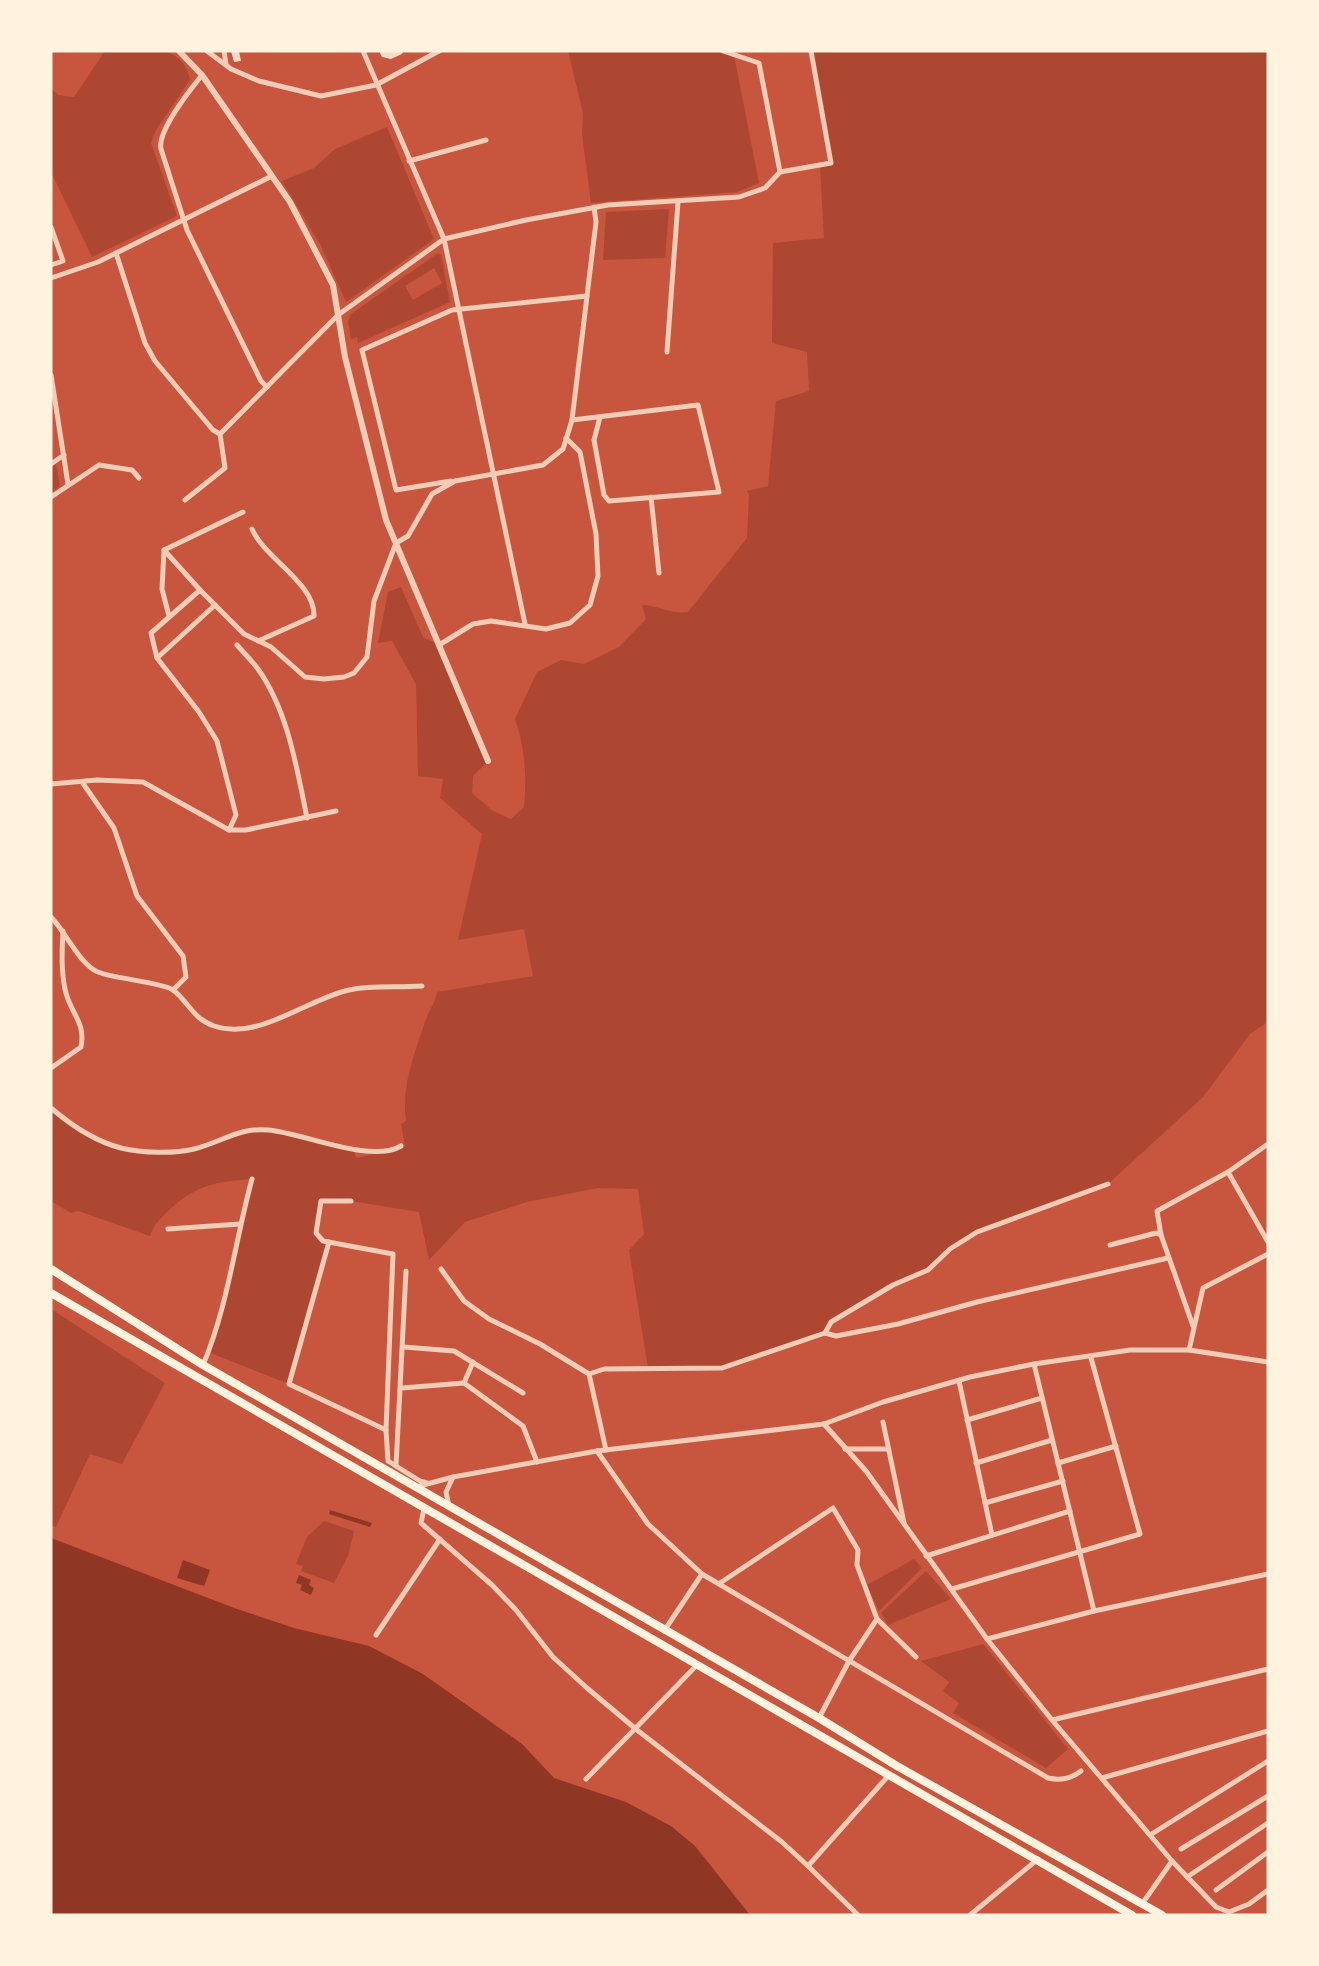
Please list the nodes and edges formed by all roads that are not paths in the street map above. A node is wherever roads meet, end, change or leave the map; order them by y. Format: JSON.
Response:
{"nodes":[{"id":1,"x":179,"y":51,"type":"edge"},
{"id":2,"x":207,"y":51,"type":"edge"},
{"id":3,"x":224,"y":51,"type":"edge"},
{"id":4,"x":363,"y":51,"type":"edge"},
{"id":5,"x":438,"y":51,"type":"edge"},
{"id":6,"x":723,"y":51,"type":"edge"},
{"id":7,"x":811,"y":51,"type":"edge"},
{"id":8,"x":226,"y":64,"type":"junction"},
{"id":9,"x":202,"y":75,"type":"junction"},
{"id":10,"x":376,"y":85,"type":"junction"},
{"id":11,"x":486,"y":140,"type":"dead end"},
{"id":12,"x":409,"y":161,"type":"junction"},
{"id":13,"x":780,"y":172,"type":"junction"},
{"id":14,"x":272,"y":176,"type":"junction"},
{"id":15,"x":678,"y":202,"type":"junction"},
{"id":16,"x":594,"y":207,"type":"junction"},
{"id":17,"x":183,"y":220,"type":"junction"},
{"id":18,"x":51,"y":228,"type":"edge"},
{"id":19,"x":444,"y":239,"type":"junction"},
{"id":20,"x":116,"y":253,"type":"junction"},
{"id":21,"x":51,"y":266,"type":"edge"},
{"id":22,"x":51,"y":278,"type":"edge"},
{"id":23,"x":587,"y":296,"type":"junction"},
{"id":24,"x":338,"y":303,"type":"junction"},
{"id":25,"x":352,"y":305,"type":"junction"},
{"id":26,"x":460,"y":309,"type":"junction"},
{"id":27,"x":338,"y":315,"type":"junction"},
{"id":28,"x":667,"y":352,"type":"dead end"},
{"id":29,"x":51,"y":375,"type":"edge"},
{"id":30,"x":267,"y":387,"type":"junction"},
{"id":31,"x":600,"y":417,"type":"junction"},
{"id":32,"x":572,"y":420,"type":"junction"},
{"id":33,"x":220,"y":434,"type":"junction"},
{"id":34,"x":566,"y":438,"type":"junction"},
{"id":35,"x":64,"y":455,"type":"junction"},
{"id":36,"x":51,"y":464,"type":"edge"},
{"id":37,"x":496,"y":474,"type":"junction"},
{"id":38,"x":139,"y":478,"type":"dead end"},
{"id":39,"x":455,"y":481,"type":"junction"},
{"id":40,"x":68,"y":484,"type":"junction"},
{"id":41,"x":51,"y":497,"type":"edge"},
{"id":42,"x":651,"y":497,"type":"junction"},
{"id":43,"x":185,"y":500,"type":"dead end"},
{"id":44,"x":243,"y":512,"type":"dead end"},
{"id":45,"x":252,"y":529,"type":"dead end"},
{"id":46,"x":396,"y":543,"type":"junction"},
{"id":47,"x":164,"y":550,"type":"junction"},
{"id":48,"x":659,"y":573,"type":"dead end"},
{"id":49,"x":200,"y":590,"type":"junction"},
{"id":50,"x":215,"y":606,"type":"junction"},
{"id":51,"x":170,"y":616,"type":"junction"},
{"id":52,"x":525,"y":624,"type":"junction"},
{"id":53,"x":258,"y":641,"type":"junction"},
{"id":54,"x":237,"y":645,"type":"dead end"},
{"id":55,"x":440,"y":645,"type":"junction"},
{"id":56,"x":157,"y":658,"type":"junction"},
{"id":57,"x":488,"y":761,"type":"dead end"},
{"id":58,"x":82,"y":782,"type":"junction"},
{"id":59,"x":51,"y":784,"type":"edge"},
{"id":60,"x":336,"y":811,"type":"dead end"},
{"id":61,"x":308,"y":818,"type":"junction"},
{"id":62,"x":229,"y":830,"type":"junction"},
{"id":63,"x":51,"y":917,"type":"edge"},
{"id":64,"x":63,"y":929,"type":"junction"},
{"id":65,"x":422,"y":986,"type":"dead end"},
{"id":66,"x":173,"y":990,"type":"junction"},
{"id":67,"x":51,"y":1068,"type":"edge"},
{"id":68,"x":51,"y":1108,"type":"edge"},
{"id":69,"x":1268,"y":1144,"type":"edge"},
{"id":70,"x":401,"y":1146,"type":"dead end"},
{"id":71,"x":1228,"y":1172,"type":"junction"},
{"id":72,"x":252,"y":1179,"type":"dead end"},
{"id":73,"x":1108,"y":1184,"type":"dead end"},
{"id":74,"x":351,"y":1201,"type":"dead end"},
{"id":75,"x":240,"y":1224,"type":"junction"},
{"id":76,"x":168,"y":1229,"type":"dead end"},
{"id":77,"x":1161,"y":1235,"type":"junction"},
{"id":78,"x":329,"y":1242,"type":"junction"},
{"id":79,"x":1268,"y":1242,"type":"edge"},
{"id":80,"x":1110,"y":1245,"type":"dead end"},
{"id":81,"x":1268,"y":1254,"type":"edge"},
{"id":82,"x":1168,"y":1258,"type":"junction"},
{"id":83,"x":51,"y":1269,"type":"edge"},
{"id":84,"x":441,"y":1269,"type":"dead end"},
{"id":85,"x":406,"y":1271,"type":"dead end"},
{"id":86,"x":51,"y":1293,"type":"edge"},
{"id":87,"x":1193,"y":1326,"type":"junction"},
{"id":88,"x":825,"y":1333,"type":"junction"},
{"id":89,"x":404,"y":1347,"type":"junction"},
{"id":90,"x":1189,"y":1350,"type":"junction"},
{"id":91,"x":1091,"y":1358,"type":"junction"},
{"id":92,"x":473,"y":1362,"type":"junction"},
{"id":93,"x":1268,"y":1362,"type":"edge"},
{"id":94,"x":1034,"y":1364,"type":"junction"},
{"id":95,"x":203,"y":1365,"type":"junction"},
{"id":96,"x":589,"y":1374,"type":"junction"},
{"id":97,"x":958,"y":1381,"type":"junction"},
{"id":98,"x":464,"y":1383,"type":"junction"},
{"id":99,"x":402,"y":1388,"type":"junction"},
{"id":100,"x":523,"y":1393,"type":"dead end"},
{"id":101,"x":1042,"y":1398,"type":"junction"},
{"id":102,"x":967,"y":1420,"type":"junction"},
{"id":103,"x":883,"y":1422,"type":"dead end"},
{"id":104,"x":824,"y":1424,"type":"junction"},
{"id":105,"x":386,"y":1430,"type":"junction"},
{"id":106,"x":1052,"y":1440,"type":"junction"},
{"id":107,"x":1116,"y":1446,"type":"junction"},
{"id":108,"x":845,"y":1449,"type":"junction"},
{"id":109,"x":888,"y":1449,"type":"junction"},
{"id":110,"x":606,"y":1450,"type":"junction"},
{"id":111,"x":597,"y":1451,"type":"junction"},
{"id":112,"x":537,"y":1462,"type":"junction"},
{"id":113,"x":976,"y":1463,"type":"junction"},
{"id":114,"x":1058,"y":1463,"type":"junction"},
{"id":115,"x":396,"y":1466,"type":"junction"},
{"id":116,"x":453,"y":1477,"type":"junction"},
{"id":117,"x":1062,"y":1481,"type":"junction"},
{"id":118,"x":429,"y":1484,"type":"junction"},
{"id":119,"x":414,"y":1487,"type":"junction"},
{"id":120,"x":985,"y":1503,"type":"junction"},
{"id":121,"x":450,"y":1508,"type":"junction"},
{"id":122,"x":424,"y":1509,"type":"junction"},
{"id":123,"x":1070,"y":1511,"type":"junction"},
{"id":124,"x":904,"y":1525,"type":"junction"},
{"id":125,"x":992,"y":1535,"type":"junction"},
{"id":126,"x":440,"y":1539,"type":"junction"},
{"id":127,"x":1079,"y":1551,"type":"junction"},
{"id":128,"x":926,"y":1556,"type":"junction"},
{"id":129,"x":702,"y":1574,"type":"junction"},
{"id":130,"x":1268,"y":1574,"type":"edge"},
{"id":131,"x":720,"y":1583,"type":"junction"},
{"id":132,"x":952,"y":1589,"type":"junction"},
{"id":133,"x":1094,"y":1611,"type":"junction"},
{"id":134,"x":877,"y":1619,"type":"junction"},
{"id":135,"x":664,"y":1631,"type":"junction"},
{"id":136,"x":376,"y":1635,"type":"dead end"},
{"id":137,"x":987,"y":1639,"type":"junction"},
{"id":138,"x":916,"y":1657,"type":"dead end"},
{"id":139,"x":849,"y":1661,"type":"junction"},
{"id":140,"x":697,"y":1665,"type":"junction"},
{"id":141,"x":1268,"y":1669,"type":"edge"},
{"id":142,"x":819,"y":1718,"type":"junction"},
{"id":143,"x":1052,"y":1720,"type":"junction"},
{"id":144,"x":637,"y":1730,"type":"junction"},
{"id":145,"x":1268,"y":1731,"type":"edge"},
{"id":146,"x":1268,"y":1761,"type":"edge"},
{"id":147,"x":1081,"y":1771,"type":"dead end"},
{"id":148,"x":889,"y":1776,"type":"junction"},
{"id":149,"x":1102,"y":1778,"type":"junction"},
{"id":150,"x":585,"y":1779,"type":"dead end"},
{"id":151,"x":1268,"y":1796,"type":"edge"},
{"id":152,"x":1268,"y":1822,"type":"edge"},
{"id":153,"x":1149,"y":1835,"type":"junction"},
{"id":154,"x":1181,"y":1849,"type":"dead end"},
{"id":155,"x":1268,"y":1852,"type":"edge"},
{"id":156,"x":1038,"y":1859,"type":"junction"},
{"id":157,"x":1172,"y":1861,"type":"junction"},
{"id":158,"x":808,"y":1866,"type":"junction"},
{"id":159,"x":1187,"y":1877,"type":"junction"},
{"id":160,"x":1216,"y":1890,"type":"dead end"},
{"id":161,"x":1268,"y":1890,"type":"edge"},
{"id":162,"x":1142,"y":1904,"type":"junction"},
{"id":163,"x":858,"y":1915,"type":"edge"},
{"id":164,"x":970,"y":1915,"type":"edge"},
{"id":165,"x":1132,"y":1915,"type":"edge"},
{"id":166,"x":1162,"y":1915,"type":"edge"}],
"edges":[{"from":1,"to":9,"type":"street"},
{"from":2,"to":8,"type":"street"},
{"from":3,"to":8,"type":"street"},
{"from":4,"to":10,"type":"street"},
{"from":5,"to":10,"type":"street"},
{"from":6,"to":13,"type":"street"},
{"from":7,"to":13,"type":"street"},
{"from":8,"to":10,"type":"street"},
{"from":9,"to":14,"type":"street"},
{"from":9,"to":17,"type":"street"},
{"from":10,"to":12,"type":"street"},
{"from":11,"to":12,"type":"street"},
{"from":12,"to":19,"type":"street"},
{"from":13,"to":15,"type":"street"},
{"from":14,"to":17,"type":"street"},
{"from":14,"to":24,"type":"street"},
{"from":15,"to":16,"type":"street"},
{"from":15,"to":28,"type":"street"},
{"from":16,"to":19,"type":"street"},
{"from":16,"to":23,"type":"street"},
{"from":17,"to":20,"type":"street"},
{"from":17,"to":30,"type":"street"},
{"from":18,"to":21,"type":"street"},
{"from":19,"to":25,"type":"street"},
{"from":19,"to":26,"type":"street"},
{"from":20,"to":22,"type":"street"},
{"from":20,"to":33,"type":"street"},
{"from":23,"to":26,"type":"street"},
{"from":23,"to":32,"type":"street"},
{"from":24,"to":25,"type":"street"},
{"from":24,"to":27,"type":"street"},
{"from":25,"to":27,"type":"street"},
{"from":26,"to":37,"type":"street"},
{"from":26,"to":39,"type":"street"},
{"from":27,"to":30,"type":"street"},
{"from":27,"to":46,"type":"street"},
{"from":29,"to":35,"type":"street"},
{"from":30,"to":33,"type":"street"},
{"from":31,"to":32,"type":"street"},
{"from":31,"to":42,"type":"street"},
{"from":31,"to":42,"type":"street"},
{"from":32,"to":34,"type":"street"},
{"from":33,"to":43,"type":"street"},
{"from":34,"to":37,"type":"street"},
{"from":34,"to":52,"type":"street"},
{"from":35,"to":36,"type":"street"},
{"from":35,"to":40,"type":"street"},
{"from":37,"to":39,"type":"street"},
{"from":37,"to":52,"type":"street"},
{"from":38,"to":40,"type":"street"},
{"from":39,"to":46,"type":"street"},
{"from":40,"to":41,"type":"street"},
{"from":42,"to":48,"type":"street"},
{"from":44,"to":47,"type":"street"},
{"from":45,"to":53,"type":"street"},
{"from":46,"to":53,"type":"street"},
{"from":46,"to":55,"type":"street"},
{"from":47,"to":49,"type":"street"},
{"from":47,"to":51,"type":"street"},
{"from":49,"to":50,"type":"street"},
{"from":49,"to":51,"type":"street"},
{"from":50,"to":53,"type":"street"},
{"from":50,"to":56,"type":"street"},
{"from":51,"to":56,"type":"street"},
{"from":52,"to":55,"type":"street"},
{"from":54,"to":61,"type":"street"},
{"from":55,"to":57,"type":"street"},
{"from":56,"to":62,"type":"street"},
{"from":58,"to":59,"type":"street"},
{"from":58,"to":62,"type":"street"},
{"from":58,"to":66,"type":"street"},
{"from":60,"to":61,"type":"street"},
{"from":61,"to":62,"type":"street"},
{"from":63,"to":64,"type":"street"},
{"from":64,"to":66,"type":"street"},
{"from":64,"to":67,"type":"street"},
{"from":65,"to":66,"type":"street"},
{"from":68,"to":70,"type":"street"},
{"from":69,"to":71,"type":"street"},
{"from":71,"to":77,"type":"street"},
{"from":71,"to":79,"type":"street"},
{"from":72,"to":75,"type":"street"},
{"from":73,"to":88,"type":"street"},
{"from":74,"to":78,"type":"street"},
{"from":75,"to":76,"type":"street"},
{"from":75,"to":95,"type":"street"},
{"from":77,"to":80,"type":"street"},
{"from":77,"to":82,"type":"street"},
{"from":78,"to":105,"type":"street"},
{"from":78,"to":105,"type":"street"},
{"from":81,"to":87,"type":"street"},
{"from":82,"to":87,"type":"street"},
{"from":82,"to":88,"type":"street"},
{"from":83,"to":95,"type":"highway"},
{"from":84,"to":96,"type":"street"},
{"from":85,"to":89,"type":"street"},
{"from":86,"to":122,"type":"highway"},
{"from":87,"to":90,"type":"street"},
{"from":88,"to":96,"type":"street"},
{"from":89,"to":92,"type":"street"},
{"from":89,"to":99,"type":"street"},
{"from":90,"to":91,"type":"street"},
{"from":90,"to":93,"type":"street"},
{"from":91,"to":94,"type":"street"},
{"from":91,"to":107,"type":"street"},
{"from":92,"to":98,"type":"street"},
{"from":92,"to":100,"type":"street"},
{"from":94,"to":97,"type":"street"},
{"from":94,"to":101,"type":"street"},
{"from":95,"to":119,"type":"highway"},
{"from":96,"to":110,"type":"street"},
{"from":97,"to":102,"type":"street"},
{"from":97,"to":104,"type":"street"},
{"from":98,"to":99,"type":"street"},
{"from":98,"to":112,"type":"street"},
{"from":99,"to":115,"type":"street"},
{"from":101,"to":102,"type":"street"},
{"from":101,"to":106,"type":"street"},
{"from":102,"to":113,"type":"street"},
{"from":103,"to":109,"type":"street"},
{"from":104,"to":108,"type":"street"},
{"from":104,"to":110,"type":"street"},
{"from":105,"to":115,"type":"street"},
{"from":106,"to":113,"type":"street"},
{"from":106,"to":114,"type":"street"},
{"from":107,"to":114,"type":"street"},
{"from":107,"to":127,"type":"street"},
{"from":108,"to":109,"type":"street"},
{"from":108,"to":124,"type":"street"},
{"from":109,"to":124,"type":"street"},
{"from":110,"to":111,"type":"street"},
{"from":111,"to":112,"type":"street"},
{"from":111,"to":129,"type":"street"},
{"from":112,"to":116,"type":"street"},
{"from":113,"to":120,"type":"street"},
{"from":114,"to":117,"type":"street"},
{"from":115,"to":118,"type":"street"},
{"from":116,"to":118,"type":"street"},
{"from":116,"to":121,"type":"street"},
{"from":117,"to":120,"type":"street"},
{"from":117,"to":123,"type":"street"},
{"from":118,"to":119,"type":"street"},
{"from":119,"to":121,"type":"highway"},
{"from":120,"to":125,"type":"street"},
{"from":121,"to":135,"type":"highway"},
{"from":122,"to":126,"type":"street"},
{"from":122,"to":140,"type":"highway"},
{"from":123,"to":125,"type":"street"},
{"from":123,"to":127,"type":"street"},
{"from":124,"to":128,"type":"street"},
{"from":125,"to":128,"type":"street"},
{"from":126,"to":136,"type":"street"},
{"from":126,"to":144,"type":"street"},
{"from":127,"to":132,"type":"street"},
{"from":127,"to":133,"type":"street"},
{"from":128,"to":132,"type":"street"},
{"from":129,"to":131,"type":"street"},
{"from":129,"to":135,"type":"street"},
{"from":130,"to":133,"type":"street"},
{"from":131,"to":134,"type":"street"},
{"from":131,"to":139,"type":"street"},
{"from":132,"to":137,"type":"street"},
{"from":133,"to":137,"type":"street"},
{"from":134,"to":138,"type":"street"},
{"from":134,"to":139,"type":"street"},
{"from":135,"to":142,"type":"highway"},
{"from":137,"to":143,"type":"street"},
{"from":139,"to":142,"type":"street"},
{"from":139,"to":147,"type":"street"},
{"from":140,"to":144,"type":"street"},
{"from":140,"to":148,"type":"highway"},
{"from":141,"to":143,"type":"street"},
{"from":142,"to":162,"type":"highway"},
{"from":143,"to":149,"type":"street"},
{"from":144,"to":150,"type":"street"},
{"from":144,"to":158,"type":"street"},
{"from":145,"to":149,"type":"street"},
{"from":146,"to":153,"type":"street"},
{"from":148,"to":156,"type":"highway"},
{"from":148,"to":158,"type":"street"},
{"from":149,"to":153,"type":"street"},
{"from":151,"to":154,"type":"street"},
{"from":152,"to":159,"type":"street"},
{"from":153,"to":157,"type":"street"},
{"from":155,"to":160,"type":"street"},
{"from":156,"to":164,"type":"street"},
{"from":156,"to":165,"type":"highway"},
{"from":157,"to":159,"type":"street"},
{"from":157,"to":162,"type":"street"},
{"from":158,"to":163,"type":"street"},
{"from":159,"to":161,"type":"street"},
{"from":162,"to":166,"type":"highway"}]}
